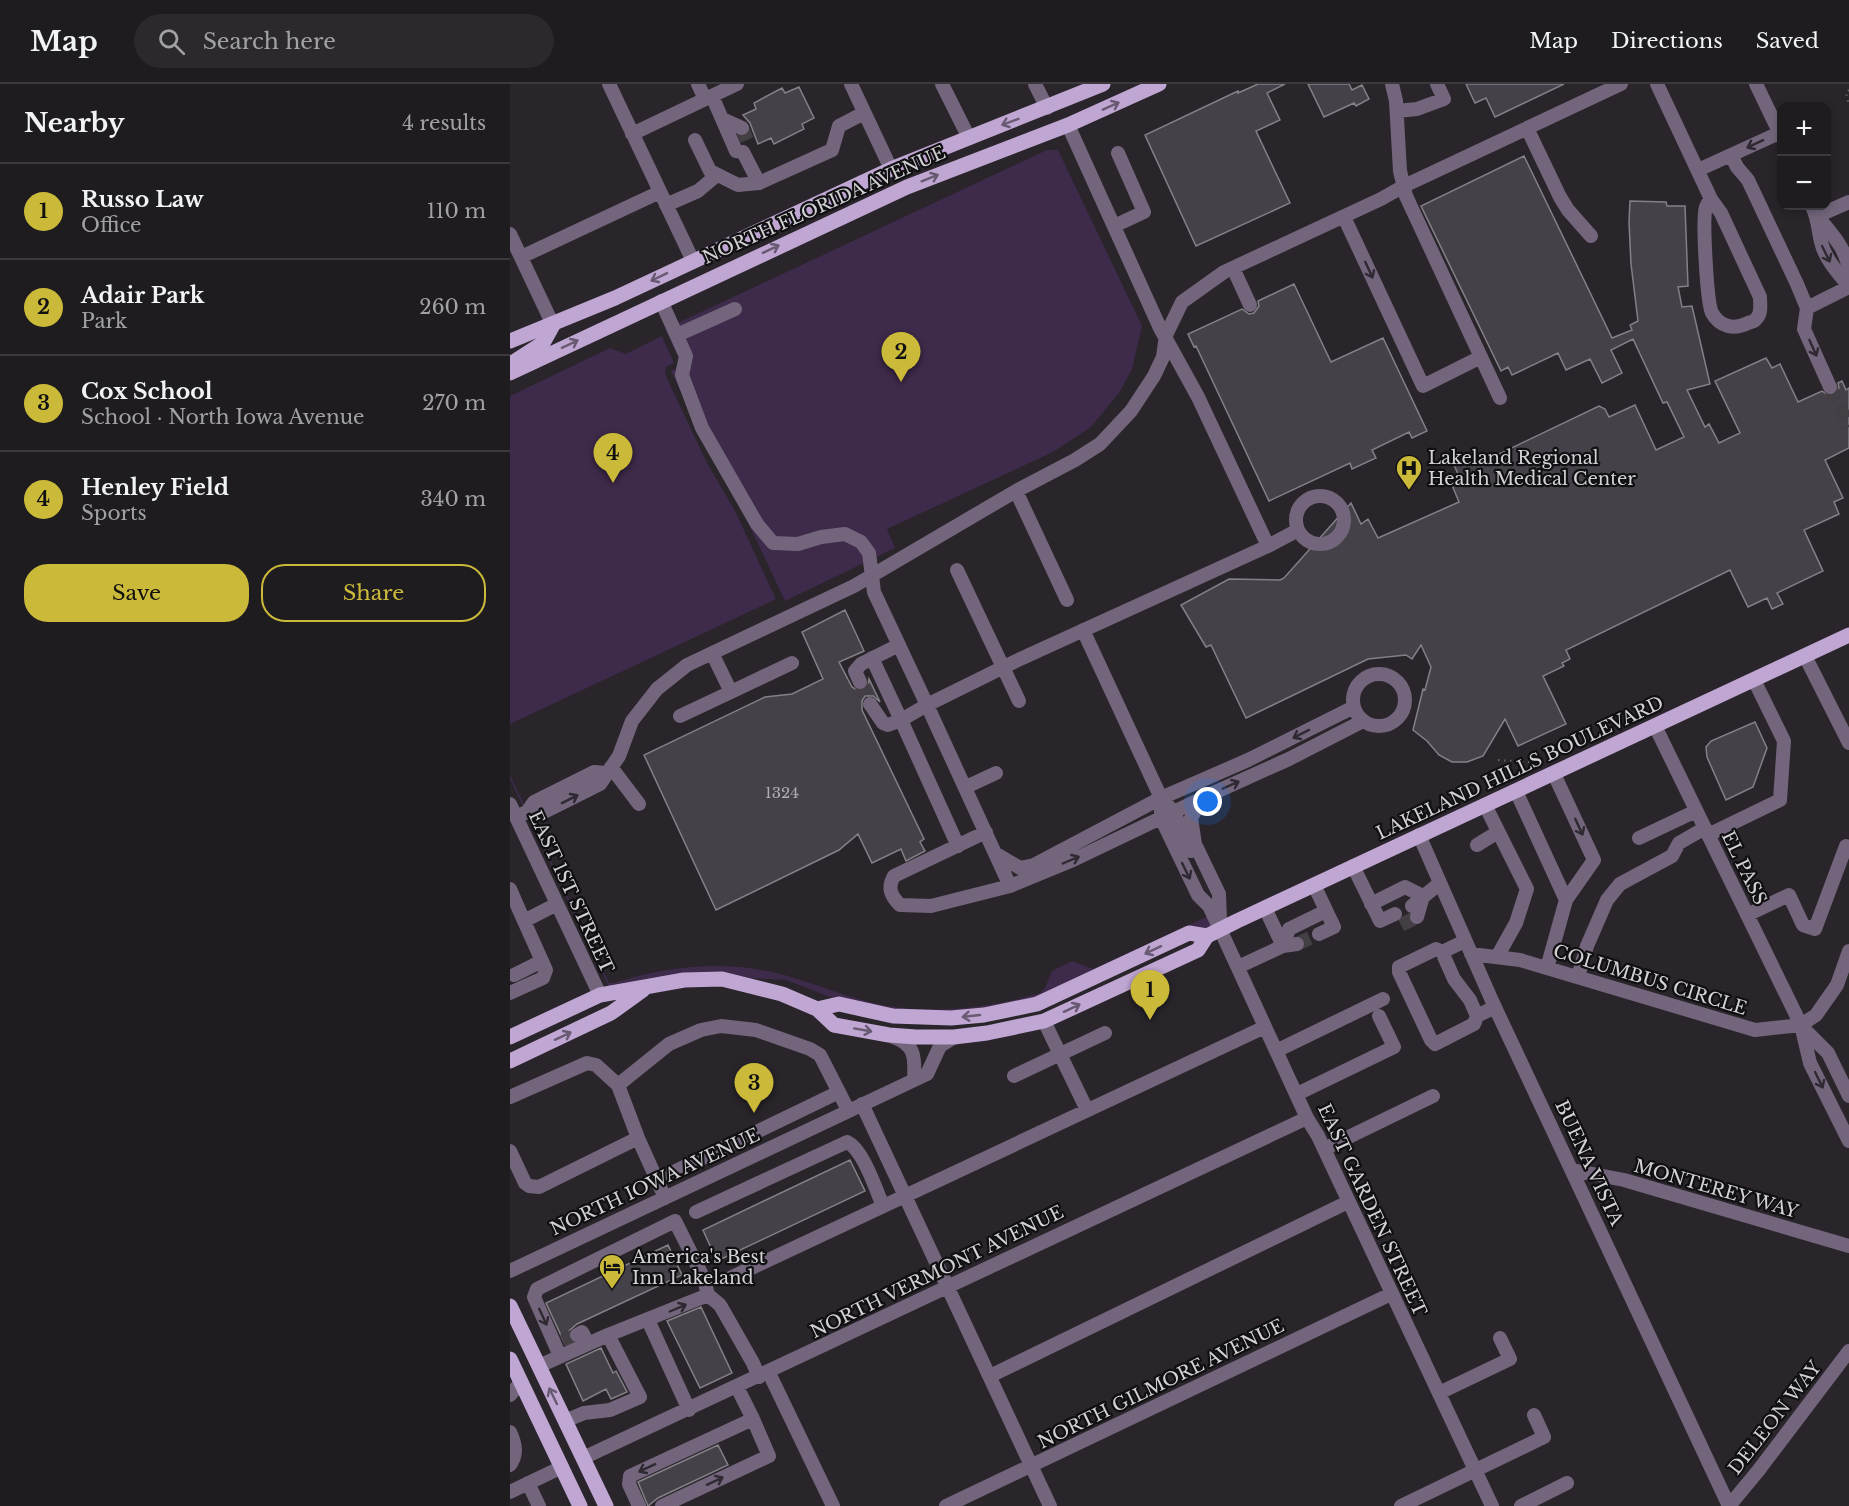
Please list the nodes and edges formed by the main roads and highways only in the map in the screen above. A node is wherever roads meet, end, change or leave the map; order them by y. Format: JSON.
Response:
{"nodes":[{"id":1,"x":1102,"y":84,"type":"edge"},
{"id":2,"x":1159,"y":84,"type":"edge"},
{"id":3,"x":891,"y":169,"type":"junction"},
{"id":4,"x":857,"y":209,"type":"junction"},
{"id":5,"x":554,"y":325,"type":"junction"},
{"id":6,"x":510,"y":341,"type":"edge"},
{"id":7,"x":510,"y":363,"type":"edge"},
{"id":8,"x":510,"y":373,"type":"edge"},
{"id":9,"x":1849,"y":635,"type":"edge"},
{"id":10,"x":1214,"y":932,"type":"junction"},
{"id":11,"x":646,"y":988,"type":"junction"},
{"id":12,"x":817,"y":1009,"type":"junction"},
{"id":13,"x":510,"y":1037,"type":"edge"},
{"id":14,"x":510,"y":1061,"type":"edge"},
{"id":15,"x":510,"y":1306,"type":"edge"},
{"id":16,"x":510,"y":1359,"type":"edge"},
{"id":17,"x":580,"y":1506,"type":"edge"},
{"id":18,"x":606,"y":1506,"type":"edge"}],
"edges":[{"from":1,"to":3,"type":"main road","name":"NORTH FLORIDA AVENUE","one_way":true},
{"from":4,"to":2,"type":"main road","name":"NORTH FLORIDA AVENUE","one_way":true},
{"from":3,"to":4,"type":"main road"},
{"from":3,"to":5,"type":"main road","name":"NORTH FLORIDA AVENUE","one_way":true},
{"from":8,"to":4,"type":"main road","name":"NORTH FLORIDA AVENUE","one_way":true},
{"from":5,"to":6,"type":"main road","name":"NORTH FLORIDA AVENUE"},
{"from":5,"to":7,"type":"main road"},
{"from":9,"to":10,"type":"main road","name":"LAKELAND HILLS BOULEVARD"},
{"from":10,"to":12,"type":"main road","name":"LAKELAND HILLS BOULEVARD","one_way":true},
{"from":12,"to":10,"type":"main road","name":"LAKELAND HILLS BOULEVARD","one_way":true},
{"from":11,"to":12,"type":"main road","name":"LAKELAND HILLS BOULEVARD"},
{"from":11,"to":13,"type":"main road","name":"LAKELAND HILLS BOULEVARD"},
{"from":14,"to":11,"type":"main road","name":"LAKELAND HILLS BOULEVARD","one_way":true},
{"from":18,"to":15,"type":"main road","one_way":true},
{"from":16,"to":17,"type":"main road"}]}
